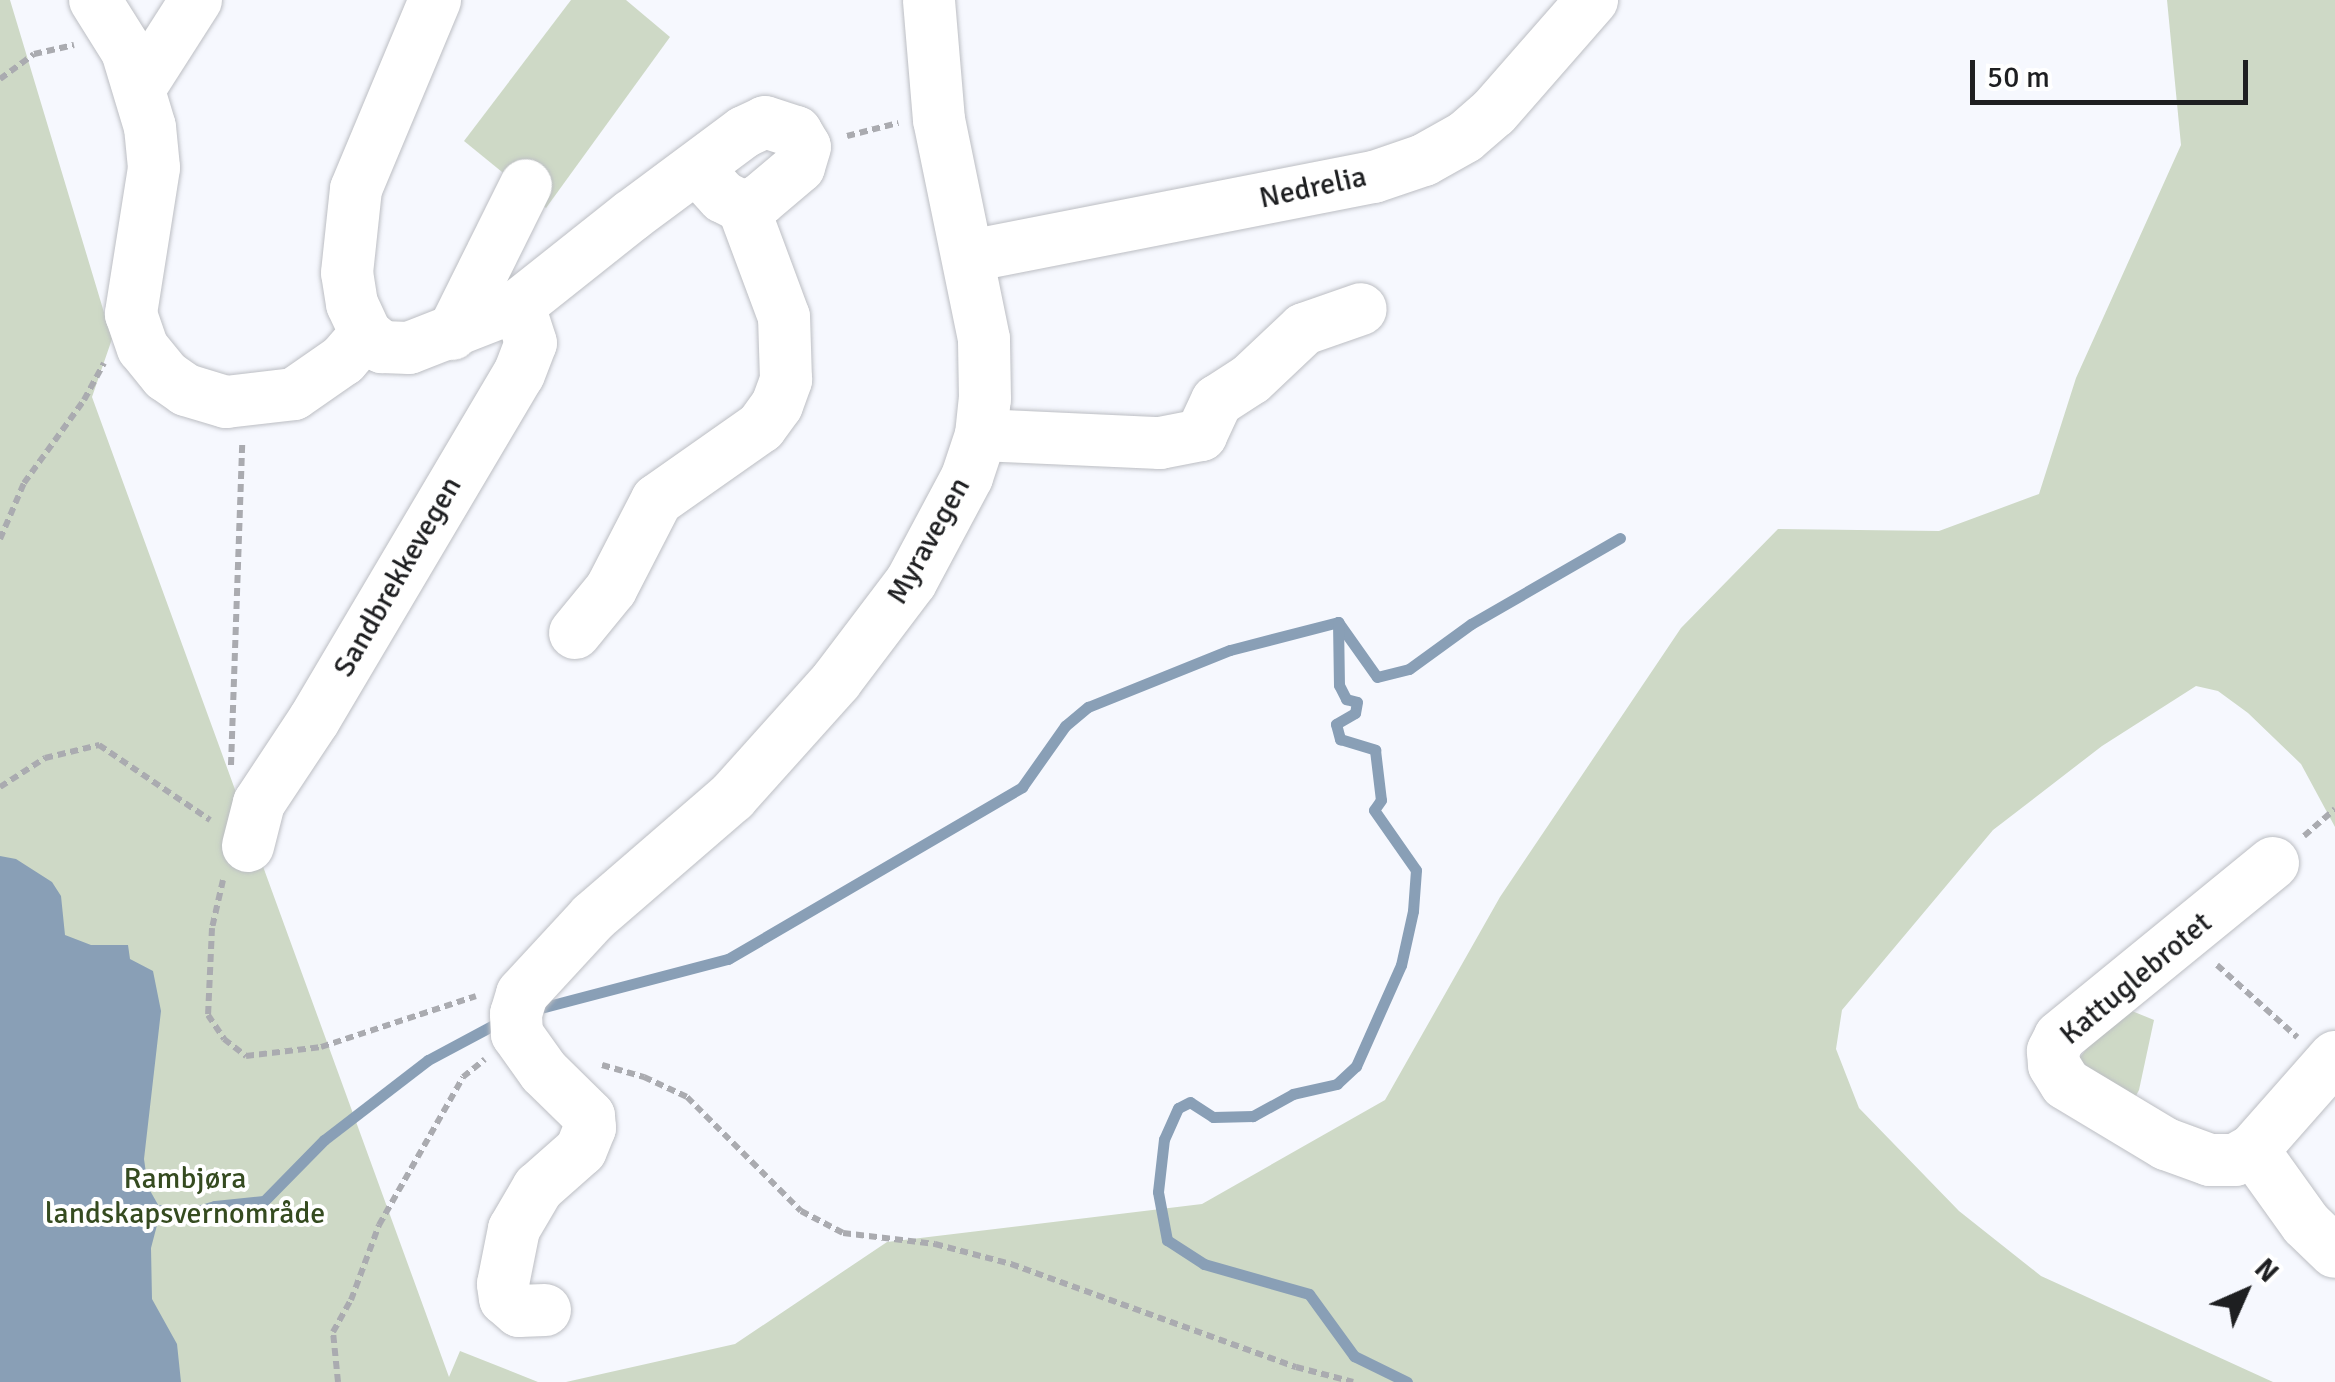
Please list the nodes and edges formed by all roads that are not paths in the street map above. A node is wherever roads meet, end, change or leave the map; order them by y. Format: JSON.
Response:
{"nodes":[{"id":1,"x":95,"y":0,"type":"edge"},
{"id":2,"x":196,"y":0,"type":"edge"},
{"id":3,"x":436,"y":0,"type":"edge"},
{"id":4,"x":929,"y":0,"type":"edge"},
{"id":5,"x":1592,"y":0,"type":"edge"},
{"id":6,"x":134,"y":68,"type":"junction"},
{"id":7,"x":697,"y":168,"type":"junction"},
{"id":8,"x":526,"y":185,"type":"dead end"},
{"id":9,"x":744,"y":207,"type":"junction"},
{"id":10,"x":970,"y":256,"type":"junction"},
{"id":11,"x":519,"y":306,"type":"junction"},
{"id":12,"x":1360,"y":309,"type":"dead end"},
{"id":13,"x":366,"y":334,"type":"junction"},
{"id":14,"x":452,"y":334,"type":"junction"},
{"id":15,"x":981,"y":435,"type":"junction"},
{"id":16,"x":575,"y":633,"type":"dead end"},
{"id":17,"x":248,"y":846,"type":"road end"},
{"id":18,"x":2273,"y":863,"type":"dead end"},
{"id":19,"x":2332,"y":1060,"type":"edge"},
{"id":20,"x":2253,"y":1150,"type":"junction"},
{"id":21,"x":2335,"y":1252,"type":"edge"},
{"id":22,"x":544,"y":1310,"type":"dead end"}],
"edges":[{"from":1,"to":6,"type":"street"},
{"from":2,"to":6,"type":"street"},
{"from":3,"to":13,"type":"street"},
{"from":4,"to":10,"type":"street","name":"Myravegen"},
{"from":5,"to":10,"type":"street","name":"Nedrelia"},
{"from":6,"to":13,"type":"street"},
{"from":7,"to":9,"type":"street"},
{"from":7,"to":9,"type":"street"},
{"from":7,"to":11,"type":"street"},
{"from":8,"to":14,"type":"street"},
{"from":9,"to":16,"type":"street"},
{"from":10,"to":15,"type":"street","name":"Myravegen"},
{"from":11,"to":14,"type":"street"},
{"from":11,"to":17,"type":"street","name":"Sandbrekkevegen"},
{"from":12,"to":15,"type":"street"},
{"from":13,"to":14,"type":"street"},
{"from":15,"to":22,"type":"street","name":"Myravegen"},
{"from":18,"to":20,"type":"street","name":"Kattuglebrotet"},
{"from":19,"to":20,"type":"street"},
{"from":20,"to":21,"type":"street"}]}
